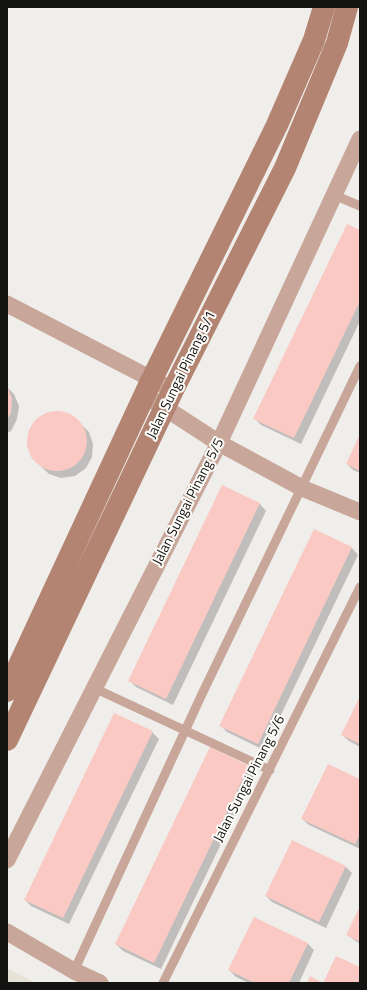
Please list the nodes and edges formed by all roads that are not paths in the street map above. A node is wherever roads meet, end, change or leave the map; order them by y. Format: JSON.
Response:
{"nodes":[{"id":1,"x":324,"y":7,"type":"edge"},
{"id":2,"x":348,"y":7,"type":"edge"},
{"id":3,"x":360,"y":139,"type":"edge"},
{"id":4,"x":334,"y":195,"type":"junction"},
{"id":5,"x":360,"y":206,"type":"edge"},
{"id":6,"x":7,"y":304,"type":"edge"},
{"id":7,"x":360,"y":366,"type":"edge"},
{"id":8,"x":148,"y":387,"type":"junction"},
{"id":9,"x":169,"y":399,"type":"junction"},
{"id":10,"x":219,"y":443,"type":"junction"},
{"id":11,"x":302,"y":488,"type":"junction"},
{"id":12,"x":360,"y":512,"type":"edge"},
{"id":13,"x":360,"y":586,"type":"edge"},
{"id":14,"x":94,"y":688,"type":"junction"},
{"id":15,"x":7,"y":691,"type":"edge"},
{"id":16,"x":185,"y":731,"type":"junction"},
{"id":17,"x":7,"y":740,"type":"edge"},
{"id":18,"x":270,"y":770,"type":"junction"},
{"id":19,"x":7,"y":860,"type":"edge"},
{"id":20,"x":7,"y":932,"type":"edge"},
{"id":21,"x":74,"y":971,"type":"junction"},
{"id":22,"x":100,"y":983,"type":"edge"},
{"id":23,"x":162,"y":983,"type":"edge"}],
"edges":[{"from":1,"to":8,"type":"street","name":"Jalan Sungai Pinang 5/1"},
{"from":2,"to":9,"type":"street","name":"Jalan Sungai Pinang 5/1"},
{"from":3,"to":4,"type":"street","name":"Jalan Sungai Pinang 5/5"},
{"from":4,"to":5,"type":"lane"},
{"from":4,"to":10,"type":"street","name":"Jalan Sungai Pinang 5/5"},
{"from":6,"to":8,"type":"street"},
{"from":7,"to":11,"type":"lane"},
{"from":8,"to":9,"type":"street"},
{"from":8,"to":15,"type":"street","name":"Jalan Sungai Pinang 5/1"},
{"from":9,"to":10,"type":"street"},
{"from":9,"to":17,"type":"street","name":"Jalan Sungai Pinang 5/1"},
{"from":10,"to":11,"type":"street"},
{"from":10,"to":14,"type":"street","name":"Jalan Sungai Pinang 5/5"},
{"from":11,"to":12,"type":"street"},
{"from":11,"to":16,"type":"lane"},
{"from":13,"to":18,"type":"lane","name":"Jalan Sungai Pinang 5/6"},
{"from":14,"to":16,"type":"lane"},
{"from":14,"to":19,"type":"street","name":"Jalan Sungai Pinang 5/5"},
{"from":16,"to":18,"type":"lane"},
{"from":16,"to":21,"type":"lane"},
{"from":18,"to":23,"type":"lane","name":"Jalan Sungai Pinang 5/6"},
{"from":20,"to":21,"type":"street"},
{"from":21,"to":22,"type":"street"}]}
